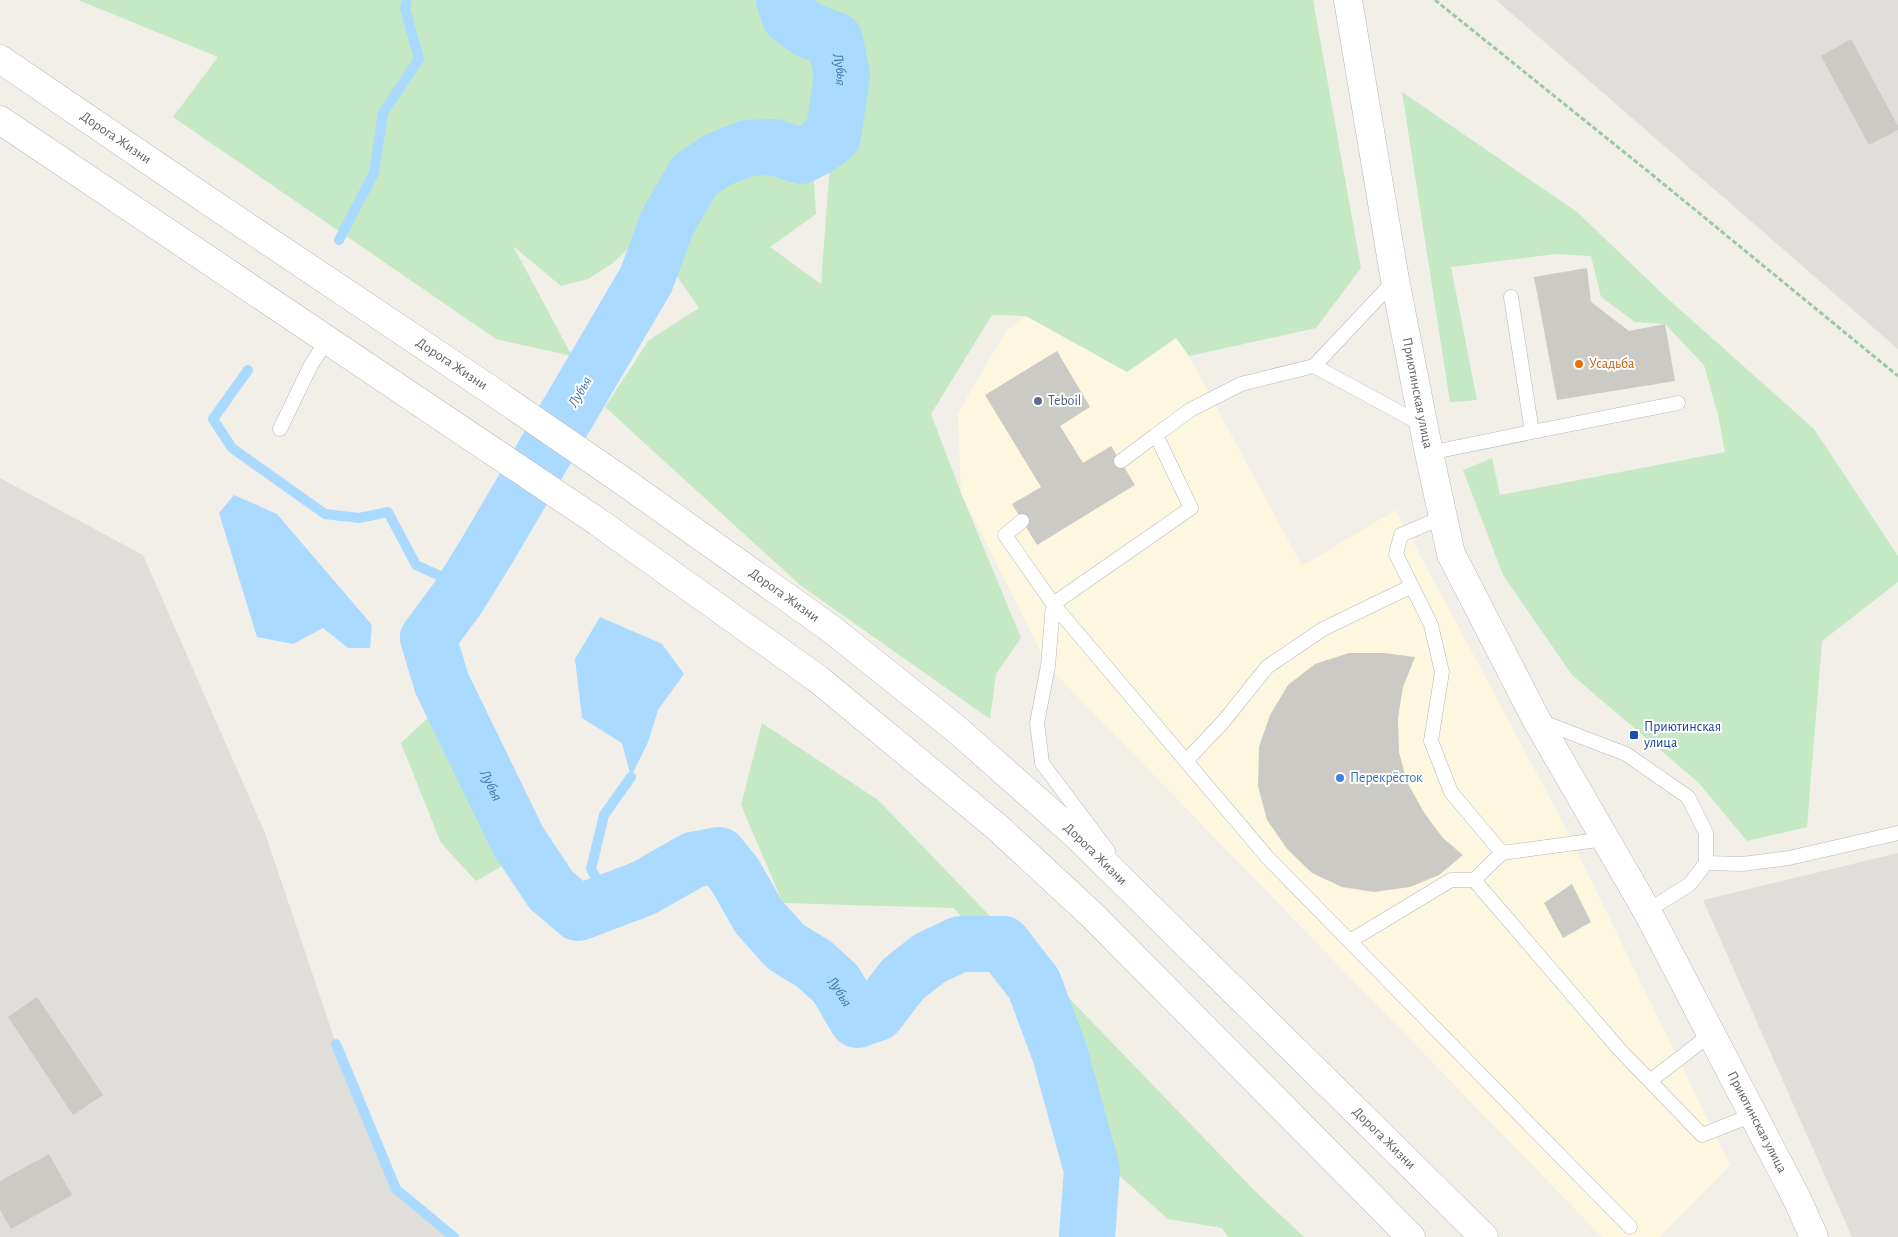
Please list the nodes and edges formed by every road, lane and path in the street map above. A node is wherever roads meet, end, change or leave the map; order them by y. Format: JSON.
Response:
{"nodes":[{"id":1,"x":1348,"y":0,"type":"edge"},
{"id":2,"x":1435,"y":0,"type":"edge"},
{"id":3,"x":0,"y":59,"type":"edge"},
{"id":4,"x":0,"y":120,"type":"edge"},
{"id":5,"x":1395,"y":280,"type":"junction"},
{"id":6,"x":1511,"y":297,"type":"dead end"},
{"id":7,"x":327,"y":340,"type":"junction"},
{"id":8,"x":1314,"y":366,"type":"junction"},
{"id":9,"x":1898,"y":376,"type":"edge"},
{"id":10,"x":1678,"y":403,"type":"dead end"},
{"id":11,"x":1423,"y":425,"type":"junction"},
{"id":12,"x":280,"y":429,"type":"dead end"},
{"id":13,"x":1532,"y":432,"type":"junction"},
{"id":14,"x":1156,"y":435,"type":"junction"},
{"id":15,"x":1428,"y":453,"type":"junction"},
{"id":16,"x":1121,"y":461,"type":"dead end"},
{"id":17,"x":1443,"y":517,"type":"junction"},
{"id":18,"x":1022,"y":521,"type":"dead end"},
{"id":19,"x":1412,"y":586,"type":"junction"},
{"id":20,"x":1053,"y":604,"type":"junction"},
{"id":21,"x":1536,"y":720,"type":"junction"},
{"id":22,"x":1186,"y":761,"type":"junction"},
{"id":23,"x":1898,"y":833,"type":"edge"},
{"id":24,"x":1605,"y":839,"type":"junction"},
{"id":25,"x":1502,"y":852,"type":"junction"},
{"id":26,"x":1706,"y":863,"type":"junction"},
{"id":27,"x":1474,"y":880,"type":"junction"},
{"id":28,"x":1148,"y":906,"type":"junction"},
{"id":29,"x":1647,"y":910,"type":"junction"},
{"id":30,"x":1350,"y":941,"type":"junction"},
{"id":31,"x":1711,"y":1034,"type":"junction"},
{"id":32,"x":1650,"y":1081,"type":"junction"},
{"id":33,"x":1753,"y":1115,"type":"junction"},
{"id":34,"x":1630,"y":1227,"type":"dead end"},
{"id":35,"x":1411,"y":1237,"type":"edge"},
{"id":36,"x":1484,"y":1237,"type":"edge"},
{"id":37,"x":1814,"y":1237,"type":"edge"}],
"edges":[{"from":1,"to":5,"type":"main road","name":"Приютинская улица"},
{"from":2,"to":9,"type":"path"},
{"from":3,"to":28,"type":"main road","name":"Дорога Жизни"},
{"from":4,"to":7,"type":"main road"},
{"from":5,"to":8,"type":"lane"},
{"from":5,"to":11,"type":"main road","name":"Приютинская улица"},
{"from":6,"to":13,"type":"lane"},
{"from":7,"to":12,"type":"lane"},
{"from":7,"to":35,"type":"main road"},
{"from":8,"to":11,"type":"lane"},
{"from":8,"to":14,"type":"lane"},
{"from":10,"to":13,"type":"lane"},
{"from":11,"to":15,"type":"main road","name":"Приютинская улица"},
{"from":13,"to":15,"type":"lane"},
{"from":14,"to":16,"type":"lane"},
{"from":14,"to":20,"type":"lane"},
{"from":15,"to":17,"type":"main road","name":"Приютинская улица"},
{"from":17,"to":19,"type":"lane"},
{"from":17,"to":21,"type":"main road","name":"Приютинская улица"},
{"from":18,"to":20,"type":"lane"},
{"from":19,"to":22,"type":"lane"},
{"from":19,"to":25,"type":"lane"},
{"from":20,"to":22,"type":"lane"},
{"from":20,"to":28,"type":"lane"},
{"from":21,"to":24,"type":"main road","name":"Приютинская улица"},
{"from":21,"to":26,"type":"lane"},
{"from":22,"to":30,"type":"lane"},
{"from":23,"to":26,"type":"lane"},
{"from":24,"to":25,"type":"lane"},
{"from":24,"to":29,"type":"main road","name":"Приютинская улица"},
{"from":25,"to":27,"type":"lane"},
{"from":26,"to":29,"type":"lane"},
{"from":27,"to":30,"type":"lane"},
{"from":27,"to":32,"type":"lane"},
{"from":28,"to":36,"type":"main road","name":"Дорога Жизни"},
{"from":29,"to":31,"type":"main road","name":"Приютинская улица"},
{"from":30,"to":34,"type":"lane"},
{"from":31,"to":32,"type":"lane"},
{"from":31,"to":33,"type":"main road","name":"Приютинская улица"},
{"from":32,"to":33,"type":"lane"},
{"from":33,"to":37,"type":"main road","name":"Приютинская улица"}]}
